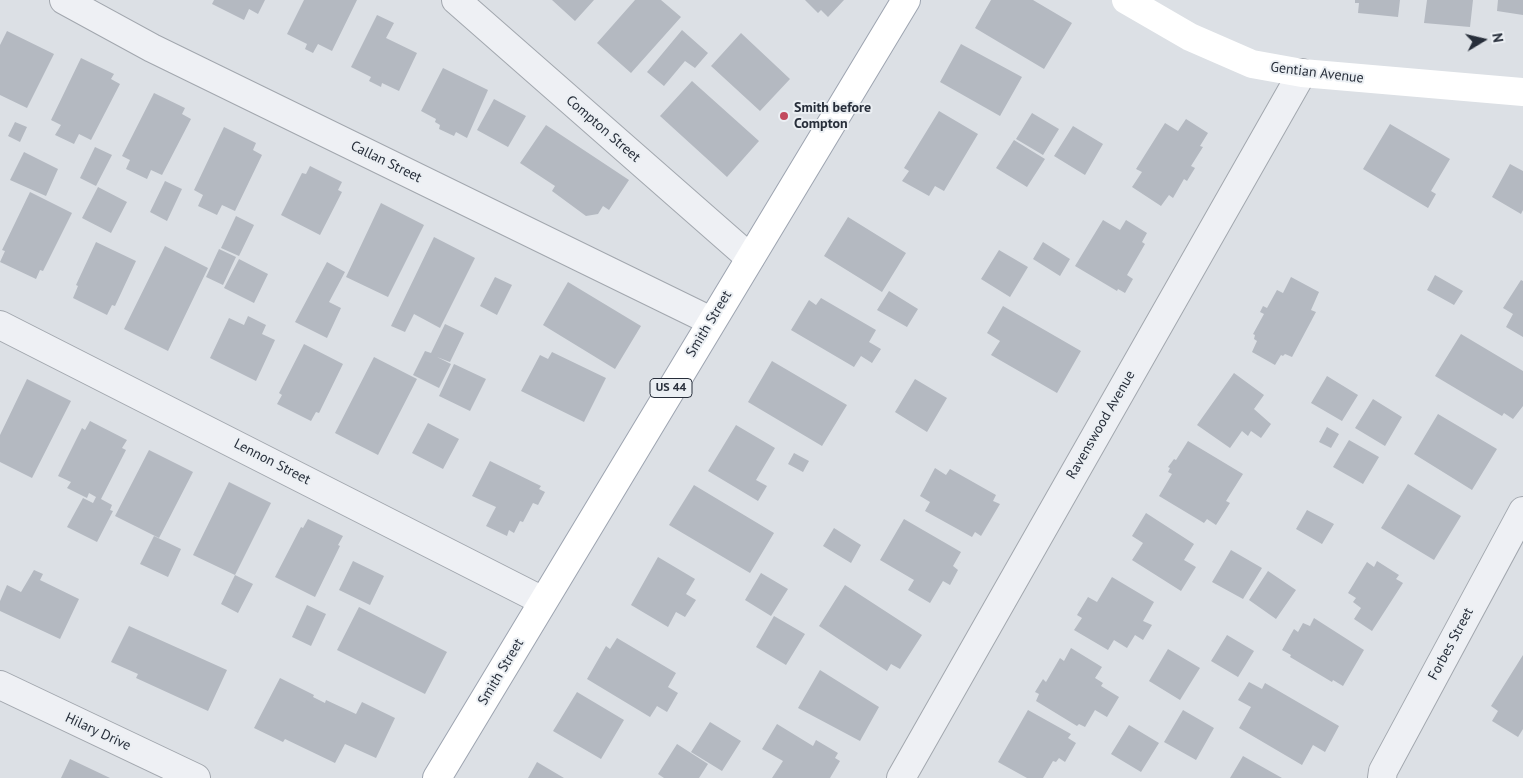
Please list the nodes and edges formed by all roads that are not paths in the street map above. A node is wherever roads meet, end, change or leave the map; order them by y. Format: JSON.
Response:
{"nodes":[{"id":1,"x":64,"y":0,"type":"edge"},
{"id":2,"x":456,"y":0,"type":"edge"},
{"id":3,"x":906,"y":0,"type":"edge"},
{"id":4,"x":1126,"y":0,"type":"edge"},
{"id":5,"x":1302,"y":73,"type":"junction"},
{"id":6,"x":1523,"y":92,"type":"edge"},
{"id":7,"x":750,"y":258,"type":"junction"},
{"id":8,"x":711,"y":321,"type":"junction"},
{"id":9,"x":0,"y":325,"type":"edge"},
{"id":10,"x":1523,"y":512,"type":"edge"},
{"id":11,"x":544,"y":601,"type":"junction"},
{"id":12,"x":0,"y":685,"type":"edge"},
{"id":13,"x":196,"y":778,"type":"edge"},
{"id":14,"x":438,"y":778,"type":"edge"},
{"id":15,"x":901,"y":778,"type":"edge"},
{"id":16,"x":1382,"y":778,"type":"edge"}],
"edges":[{"from":1,"to":8,"type":"street","name":"Callan Street"},
{"from":2,"to":7,"type":"street","name":"Compton Street"},
{"from":3,"to":7,"type":"main road","name":"Smith Street","number":"US 44"},
{"from":4,"to":5,"type":"main road","name":"Gentian Avenue"},
{"from":5,"to":6,"type":"main road","name":"Gentian Avenue"},
{"from":5,"to":15,"type":"street","name":"Ravenswood Avenue"},
{"from":7,"to":8,"type":"main road","name":"Smith Street","number":"US 44"},
{"from":8,"to":11,"type":"main road","name":"Smith Street","number":"US 44"},
{"from":9,"to":11,"type":"street","name":"Lennon Street"},
{"from":10,"to":16,"type":"street","name":"Forbes Street"},
{"from":11,"to":14,"type":"main road","name":"Smith Street","number":"US 44"},
{"from":12,"to":13,"type":"street","name":"Hilary Drive"}]}
